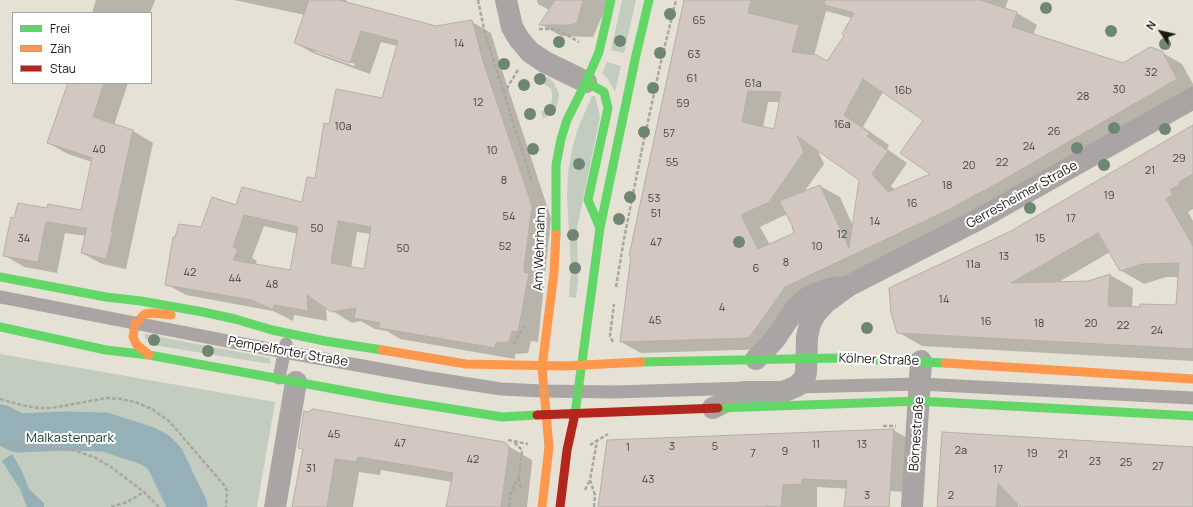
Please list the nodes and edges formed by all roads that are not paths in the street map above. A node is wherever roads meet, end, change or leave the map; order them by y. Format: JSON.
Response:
{"nodes":[{"id":1,"x":506,"y":0,"type":"edge"},
{"id":2,"x":611,"y":0,"type":"edge"},
{"id":3,"x":649,"y":0,"type":"edge"},
{"id":4,"x":586,"y":82,"type":"junction"},
{"id":5,"x":1193,"y":98,"type":"edge"},
{"id":6,"x":600,"y":228,"type":"junction"},
{"id":7,"x":0,"y":277,"type":"edge"},
{"id":8,"x":848,"y":286,"type":"junction"},
{"id":9,"x":0,"y":297,"type":"edge"},
{"id":10,"x":135,"y":324,"type":"junction"},
{"id":11,"x":0,"y":327,"type":"edge"},
{"id":12,"x":272,"y":330,"type":"junction"},
{"id":13,"x":288,"y":333,"type":"junction"},
{"id":14,"x":284,"y":352,"type":"junction"},
{"id":15,"x":149,"y":355,"type":"junction"},
{"id":16,"x":806,"y":358,"type":"junction"},
{"id":17,"x":756,"y":359,"type":"junction"},
{"id":18,"x":921,"y":361,"type":"junction"},
{"id":19,"x":581,"y":365,"type":"junction"},
{"id":20,"x":542,"y":366,"type":"junction"},
{"id":21,"x":564,"y":366,"type":"joint"},
{"id":22,"x":1193,"y":379,"type":"edge"},
{"id":23,"x":288,"y":380,"type":"junction"},
{"id":24,"x":797,"y":386,"type":"junction"},
{"id":25,"x":543,"y":391,"type":"junction"},
{"id":26,"x":577,"y":392,"type":"junction"},
{"id":27,"x":919,"y":393,"type":"junction"},
{"id":28,"x":1193,"y":398,"type":"edge"},
{"id":29,"x":713,"y":408,"type":"junction"},
{"id":30,"x":575,"y":413,"type":"junction"},
{"id":31,"x":546,"y":414,"type":"junction"},
{"id":32,"x":1193,"y":416,"type":"edge"},
{"id":33,"x":275,"y":507,"type":"edge"},
{"id":34,"x":542,"y":507,"type":"edge"},
{"id":35,"x":560,"y":507,"type":"edge"},
{"id":36,"x":912,"y":507,"type":"edge"}],
"edges":[{"from":1,"to":4,"type":"street"},
{"from":2,"to":4,"type":"main road","name":"Am Wehrhahn"},
{"from":3,"to":6,"type":"main road"},
{"from":4,"to":6,"type":"main road"},
{"from":4,"to":20,"type":"main road","name":"Am Wehrhahn"},
{"from":5,"to":8,"type":"street","name":"Gerresheimer Straße"},
{"from":6,"to":19,"type":"main road"},
{"from":7,"to":12,"type":"main road","name":"Pempelforter Straße"},
{"from":8,"to":16,"type":"street","name":"Gerresheimer Straße"},
{"from":8,"to":17,"type":"street","name":"Gerresheimer Straße"},
{"from":9,"to":10,"type":"lane","name":"Pempelforter Straße"},
{"from":10,"to":12,"type":"main road"},
{"from":10,"to":14,"type":"lane","name":"Pempelforter Straße"},
{"from":10,"to":15,"type":"main road"},
{"from":11,"to":15,"type":"main road","name":"Pempelforter Straße"},
{"from":12,"to":13,"type":"main road","name":"Pempelforter Straße"},
{"from":13,"to":14,"type":"lane"},
{"from":13,"to":20,"type":"main road","name":"Pempelforter Straße"},
{"from":14,"to":23,"type":"lane"},
{"from":14,"to":25,"type":"lane","name":"Pempelforter Straße"},
{"from":15,"to":23,"type":"main road","name":"Pempelforter Straße"},
{"from":16,"to":17,"type":"main road","name":"Kölner Straße"},
{"from":16,"to":18,"type":"main road","name":"Kölner Straße"},
{"from":16,"to":24,"type":"street","name":"Gerresheimer Straße"},
{"from":17,"to":19,"type":"main road","name":"Kölner Straße"},
{"from":18,"to":22,"type":"main road","name":"Kölner Straße"},
{"from":18,"to":27,"type":"street","name":"Börnestraße"},
{"from":19,"to":21,"type":"main road","name":"Kölner Straße"},
{"from":19,"to":26,"type":"main road"},
{"from":20,"to":21,"type":"main road","name":"Pempelforter Straße"},
{"from":20,"to":25,"type":"main road","name":"Am Wehrhahn"},
{"from":23,"to":31,"type":"main road","name":"Pempelforter Straße"},
{"from":23,"to":33,"type":"street"},
{"from":24,"to":26,"type":"lane","name":"Pempelforter Straße"},
{"from":24,"to":27,"type":"lane","name":"Pempelforter Straße"},
{"from":24,"to":29,"type":"street"},
{"from":25,"to":26,"type":"lane","name":"Pempelforter Straße"},
{"from":25,"to":31,"type":"main road","name":"Am Wehrhahn"},
{"from":26,"to":30,"type":"main road"},
{"from":27,"to":28,"type":"lane","name":"Pempelforter Straße"},
{"from":27,"to":29,"type":"main road"},
{"from":27,"to":32,"type":"main road"},
{"from":27,"to":36,"type":"street","name":"Börnestraße"},
{"from":29,"to":30,"type":"main road"},
{"from":30,"to":31,"type":"main road","name":"Pempelforter Straße"},
{"from":30,"to":35,"type":"main road"},
{"from":31,"to":34,"type":"main road","name":"Am Wehrhahn"}]}
